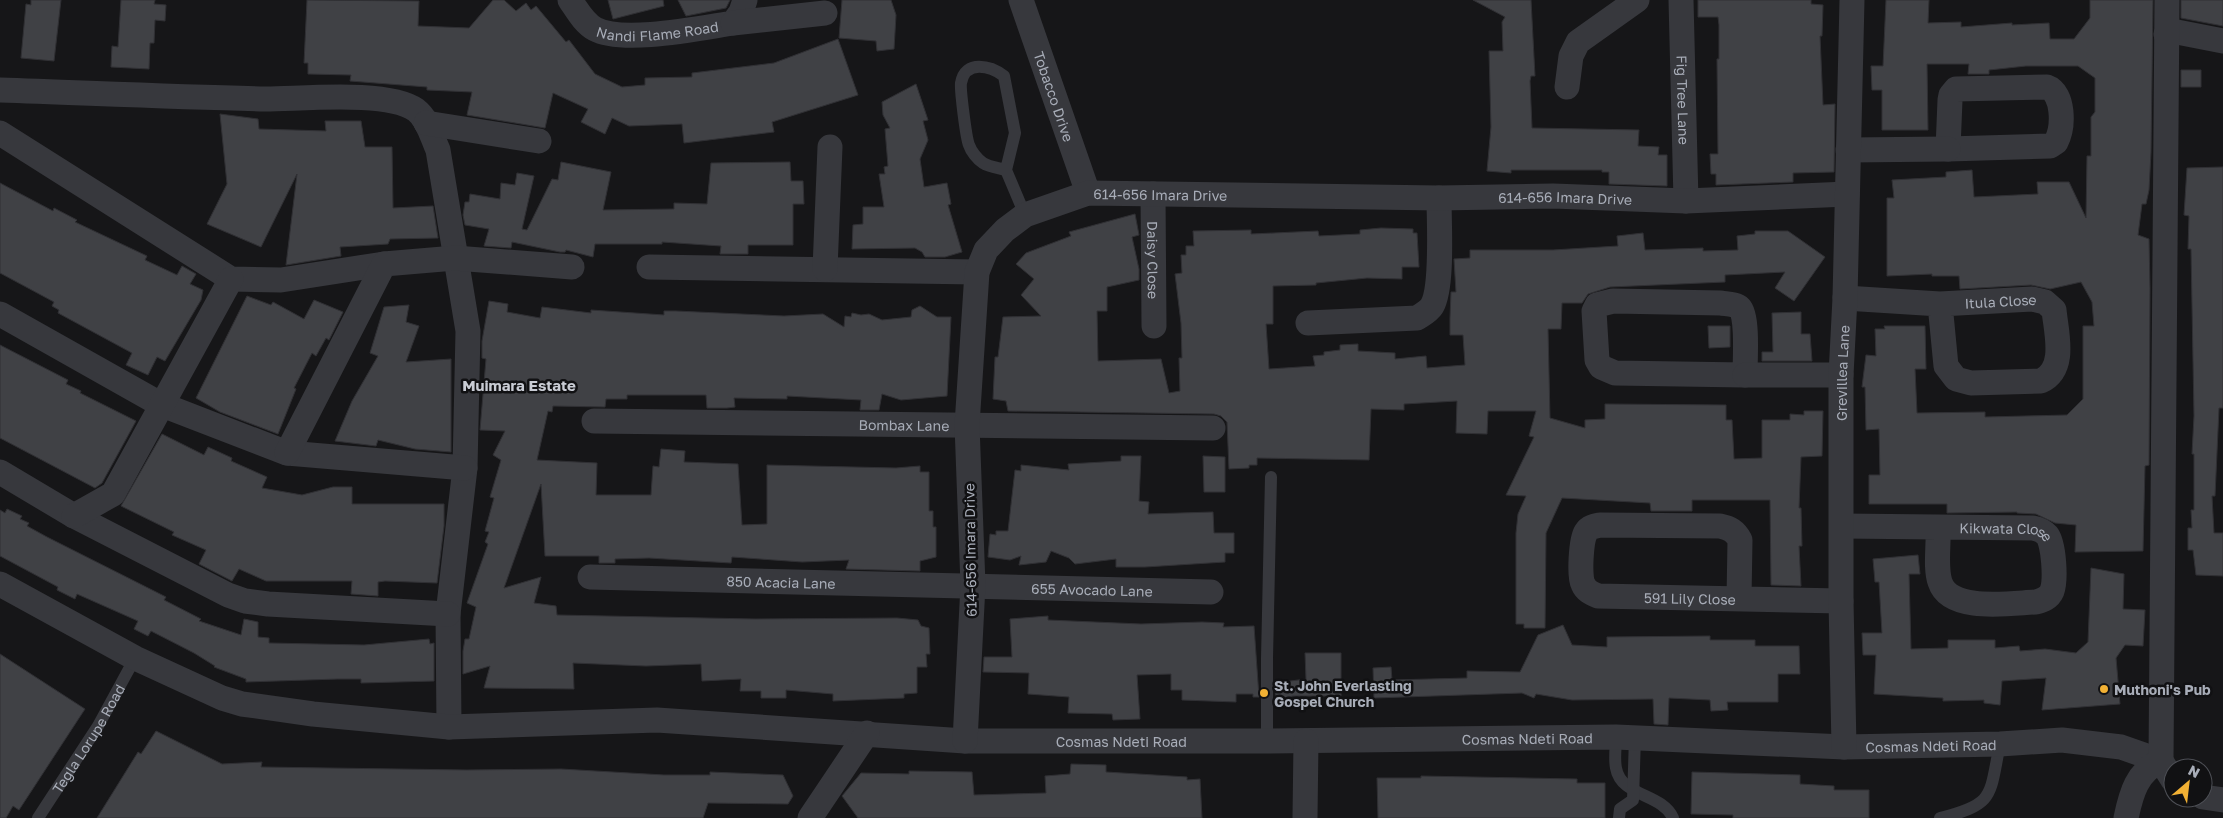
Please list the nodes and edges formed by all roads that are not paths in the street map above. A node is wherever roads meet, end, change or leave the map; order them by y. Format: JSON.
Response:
{"nodes":[{"id":1,"x":570,"y":0,"type":"edge"},
{"id":2,"x":745,"y":0,"type":"edge"},
{"id":3,"x":1021,"y":0,"type":"edge"},
{"id":4,"x":1636,"y":0,"type":"edge"},
{"id":5,"x":1682,"y":0,"type":"edge"},
{"id":6,"x":1852,"y":0,"type":"edge"},
{"id":7,"x":2167,"y":0,"type":"edge"},
{"id":8,"x":825,"y":13,"type":"dead end"},
{"id":9,"x":733,"y":23,"type":"junction"},
{"id":10,"x":2166,"y":34,"type":"junction"},
{"id":11,"x":2223,"y":41,"type":"edge"},
{"id":12,"x":1569,"y":78,"type":"dead end"},
{"id":13,"x":0,"y":90,"type":"edge"},
{"id":14,"x":426,"y":123,"type":"junction"},
{"id":15,"x":0,"y":133,"type":"edge"},
{"id":16,"x":539,"y":142,"type":"dead end"},
{"id":17,"x":830,"y":147,"type":"dead end"},
{"id":18,"x":1948,"y":149,"type":"junction"},
{"id":19,"x":1848,"y":150,"type":"junction"},
{"id":20,"x":1006,"y":170,"type":"junction"},
{"id":21,"x":1088,"y":193,"type":"junction"},
{"id":22,"x":1154,"y":194,"type":"junction"},
{"id":23,"x":1847,"y":194,"type":"junction"},
{"id":24,"x":1439,"y":198,"type":"junction"},
{"id":25,"x":1686,"y":201,"type":"junction"},
{"id":26,"x":1025,"y":215,"type":"junction"},
{"id":27,"x":455,"y":258,"type":"junction"},
{"id":28,"x":384,"y":264,"type":"junction"},
{"id":29,"x":572,"y":267,"type":"dead end"},
{"id":30,"x":649,"y":267,"type":"dead end"},
{"id":31,"x":825,"y":269,"type":"junction"},
{"id":32,"x":977,"y":272,"type":"junction"},
{"id":33,"x":231,"y":279,"type":"junction"},
{"id":34,"x":1845,"y":298,"type":"junction"},
{"id":35,"x":1940,"y":304,"type":"junction"},
{"id":36,"x":0,"y":314,"type":"edge"},
{"id":37,"x":1308,"y":323,"type":"dead end"},
{"id":38,"x":1154,"y":326,"type":"dead end"},
{"id":39,"x":1745,"y":375,"type":"junction"},
{"id":40,"x":1841,"y":375,"type":"junction"},
{"id":41,"x":160,"y":404,"type":"junction"},
{"id":42,"x":594,"y":422,"type":"dead end"},
{"id":43,"x":967,"y":425,"type":"junction"},
{"id":44,"x":1214,"y":428,"type":"dead end"},
{"id":45,"x":287,"y":453,"type":"junction"},
{"id":46,"x":465,"y":468,"type":"junction"},
{"id":47,"x":0,"y":472,"type":"edge"},
{"id":48,"x":1271,"y":477,"type":"dead end"},
{"id":49,"x":74,"y":516,"type":"junction"},
{"id":50,"x":1842,"y":526,"type":"junction"},
{"id":51,"x":1938,"y":528,"type":"junction"},
{"id":52,"x":590,"y":577,"type":"dead end"},
{"id":53,"x":0,"y":584,"type":"edge"},
{"id":54,"x":973,"y":585,"type":"junction"},
{"id":55,"x":1211,"y":592,"type":"dead end"},
{"id":56,"x":1739,"y":599,"type":"junction"},
{"id":57,"x":1841,"y":602,"type":"junction"},
{"id":58,"x":448,"y":614,"type":"junction"},
{"id":59,"x":135,"y":658,"type":"junction"},
{"id":60,"x":449,"y":727,"type":"junction"},
{"id":61,"x":867,"y":733,"type":"junction"},
{"id":62,"x":1626,"y":737,"type":"junction"},
{"id":63,"x":965,"y":741,"type":"junction"},
{"id":64,"x":1267,"y":741,"type":"junction"},
{"id":65,"x":1306,"y":741,"type":"junction"},
{"id":66,"x":2000,"y":744,"type":"junction"},
{"id":67,"x":1844,"y":747,"type":"junction"},
{"id":68,"x":2167,"y":758,"type":"edge"},
{"id":69,"x":2163,"y":769,"type":"edge"},
{"id":70,"x":2163,"y":770,"type":"edge"},
{"id":71,"x":1634,"y":791,"type":"junction"},
{"id":72,"x":38,"y":818,"type":"edge"},
{"id":73,"x":810,"y":818,"type":"edge"},
{"id":74,"x":1305,"y":818,"type":"edge"},
{"id":75,"x":1619,"y":818,"type":"edge"},
{"id":76,"x":1673,"y":818,"type":"edge"},
{"id":77,"x":1940,"y":818,"type":"edge"},
{"id":78,"x":2126,"y":818,"type":"edge"}],
"edges":[{"from":1,"to":9,"type":"street","name":"Nandi Flame Road"},
{"from":2,"to":9,"type":"street","name":"Nandi Flame Road"},
{"from":3,"to":21,"type":"street","name":"Tobacco Drive"},
{"from":4,"to":12,"type":"street"},
{"from":5,"to":25,"type":"street","name":"Fig Tree Lane"},
{"from":6,"to":19,"type":"street","name":"Grevillea Lane"},
{"from":7,"to":10,"type":"street"},
{"from":8,"to":9,"type":"street"},
{"from":10,"to":11,"type":"street"},
{"from":10,"to":68,"type":"street"},
{"from":13,"to":14,"type":"street"},
{"from":14,"to":16,"type":"street"},
{"from":14,"to":27,"type":"street"},
{"from":15,"to":33,"type":"street"},
{"from":17,"to":31,"type":"street"},
{"from":18,"to":18,"type":"street"},
{"from":18,"to":19,"type":"street"},
{"from":19,"to":23,"type":"street","name":"Grevillea Lane"},
{"from":20,"to":20,"type":"lane"},
{"from":20,"to":26,"type":"lane"},
{"from":21,"to":22,"type":"street","name":"614-656 Imara Drive"},
{"from":21,"to":26,"type":"street","name":"614-656 Imara Drive"},
{"from":22,"to":24,"type":"street","name":"614-656 Imara Drive"},
{"from":22,"to":38,"type":"street","name":"Daisy Close"},
{"from":23,"to":25,"type":"street","name":"614-656 Imara Drive"},
{"from":23,"to":34,"type":"street","name":"Grevillea Lane"},
{"from":24,"to":25,"type":"street","name":"614-656 Imara Drive"},
{"from":24,"to":37,"type":"street"},
{"from":26,"to":32,"type":"street","name":"614-656 Imara Drive"},
{"from":27,"to":28,"type":"street"},
{"from":27,"to":29,"type":"street"},
{"from":27,"to":46,"type":"street"},
{"from":28,"to":33,"type":"street"},
{"from":28,"to":45,"type":"street"},
{"from":30,"to":31,"type":"street"},
{"from":31,"to":32,"type":"street"},
{"from":32,"to":43,"type":"street","name":"614-656 Imara Drive"},
{"from":33,"to":41,"type":"street"},
{"from":34,"to":35,"type":"street"},
{"from":34,"to":40,"type":"street","name":"Grevillea Lane"},
{"from":35,"to":35,"type":"street","name":"Itula Close"},
{"from":36,"to":41,"type":"street"},
{"from":39,"to":39,"type":"street"},
{"from":39,"to":40,"type":"street"},
{"from":40,"to":50,"type":"street","name":"Grevillea Lane"},
{"from":41,"to":45,"type":"street"},
{"from":41,"to":49,"type":"street"},
{"from":42,"to":43,"type":"street","name":"Bombax Lane"},
{"from":43,"to":44,"type":"street","name":"Bombax Lane"},
{"from":43,"to":54,"type":"street","name":"614-656 Imara Drive"},
{"from":45,"to":46,"type":"street"},
{"from":46,"to":58,"type":"street"},
{"from":47,"to":49,"type":"street"},
{"from":48,"to":64,"type":"lane"},
{"from":49,"to":58,"type":"street"},
{"from":50,"to":51,"type":"street"},
{"from":50,"to":57,"type":"street","name":"Grevillea Lane"},
{"from":51,"to":51,"type":"street","name":"Kikwata Close"},
{"from":52,"to":54,"type":"street","name":"850 Acacia Lane"},
{"from":53,"to":59,"type":"street","name":"Cosmas Ndeti Road"},
{"from":54,"to":55,"type":"street","name":"655 Avocado Lane"},
{"from":54,"to":63,"type":"street","name":"614-656 Imara Drive"},
{"from":56,"to":56,"type":"street","name":"591 Lily Close"},
{"from":56,"to":57,"type":"street","name":"591 Lily Close"},
{"from":57,"to":67,"type":"street","name":"Grevillea Lane"},
{"from":58,"to":60,"type":"street"},
{"from":59,"to":60,"type":"street","name":"Cosmas Ndeti Road"},
{"from":59,"to":72,"type":"lane","name":"Tegla Lorupe Road"},
{"from":60,"to":61,"type":"street","name":"Cosmas Ndeti Road"},
{"from":61,"to":63,"type":"street","name":"Cosmas Ndeti Road"},
{"from":61,"to":73,"type":"street"},
{"from":62,"to":65,"type":"street","name":"Cosmas Ndeti Road"},
{"from":62,"to":67,"type":"street","name":"Cosmas Ndeti Road"},
{"from":62,"to":71,"type":"lane"},
{"from":62,"to":71,"type":"lane"},
{"from":63,"to":64,"type":"street","name":"Cosmas Ndeti Road"},
{"from":64,"to":65,"type":"street","name":"Cosmas Ndeti Road"},
{"from":65,"to":74,"type":"street"},
{"from":66,"to":67,"type":"street","name":"Cosmas Ndeti Road"},
{"from":66,"to":69,"type":"street","name":"Cosmas Ndeti Road"},
{"from":66,"to":77,"type":"lane"},
{"from":70,"to":78,"type":"street"},
{"from":71,"to":75,"type":"lane"},
{"from":71,"to":76,"type":"lane"}]}
